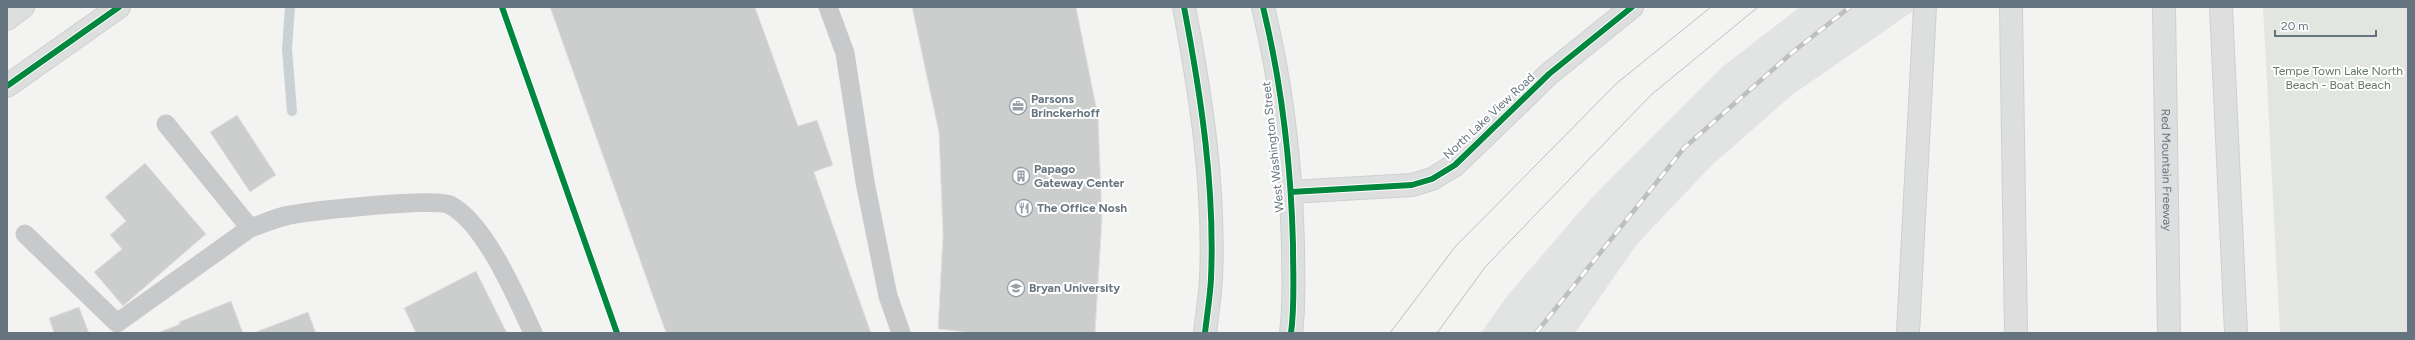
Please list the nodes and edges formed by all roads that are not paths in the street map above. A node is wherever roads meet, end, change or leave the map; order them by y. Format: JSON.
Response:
{"nodes":[{"id":1,"x":23,"y":7,"type":"edge"},
{"id":2,"x":119,"y":7,"type":"edge"},
{"id":3,"x":828,"y":7,"type":"edge"},
{"id":4,"x":1184,"y":7,"type":"edge"},
{"id":5,"x":1263,"y":7,"type":"edge"},
{"id":6,"x":1632,"y":7,"type":"edge"},
{"id":7,"x":1925,"y":7,"type":"edge"},
{"id":8,"x":2012,"y":7,"type":"edge"},
{"id":9,"x":2164,"y":7,"type":"edge"},
{"id":10,"x":2221,"y":7,"type":"edge"},
{"id":11,"x":7,"y":19,"type":"edge"},
{"id":12,"x":7,"y":86,"type":"edge"},
{"id":13,"x":166,"y":124,"type":"dead end"},
{"id":14,"x":1291,"y":192,"type":"junction"},
{"id":15,"x":250,"y":228,"type":"junction"},
{"id":16,"x":25,"y":234,"type":"dead end"},
{"id":17,"x":533,"y":333,"type":"edge"},
{"id":18,"x":901,"y":333,"type":"edge"},
{"id":19,"x":1205,"y":333,"type":"edge"},
{"id":20,"x":1291,"y":333,"type":"edge"},
{"id":21,"x":1908,"y":333,"type":"edge"},
{"id":22,"x":2016,"y":333,"type":"edge"},
{"id":23,"x":2169,"y":333,"type":"edge"},
{"id":24,"x":2236,"y":333,"type":"edge"}],
"edges":[{"from":1,"to":11,"type":"main road"},
{"from":2,"to":12,"type":"main road"},
{"from":3,"to":18,"type":"lane"},
{"from":4,"to":19,"type":"main road"},
{"from":5,"to":14,"type":"main road","name":"West Washington Street"},
{"from":6,"to":14,"type":"main road","name":"North Lake View Road"},
{"from":7,"to":21,"type":"main road"},
{"from":8,"to":22,"type":"main road"},
{"from":9,"to":23,"type":"main road","name":"Red Mountain Freeway"},
{"from":10,"to":24,"type":"main road"},
{"from":13,"to":15,"type":"lane"},
{"from":14,"to":20,"type":"main road","name":"West Washington Street"},
{"from":15,"to":16,"type":"lane"},
{"from":15,"to":17,"type":"lane"}]}
